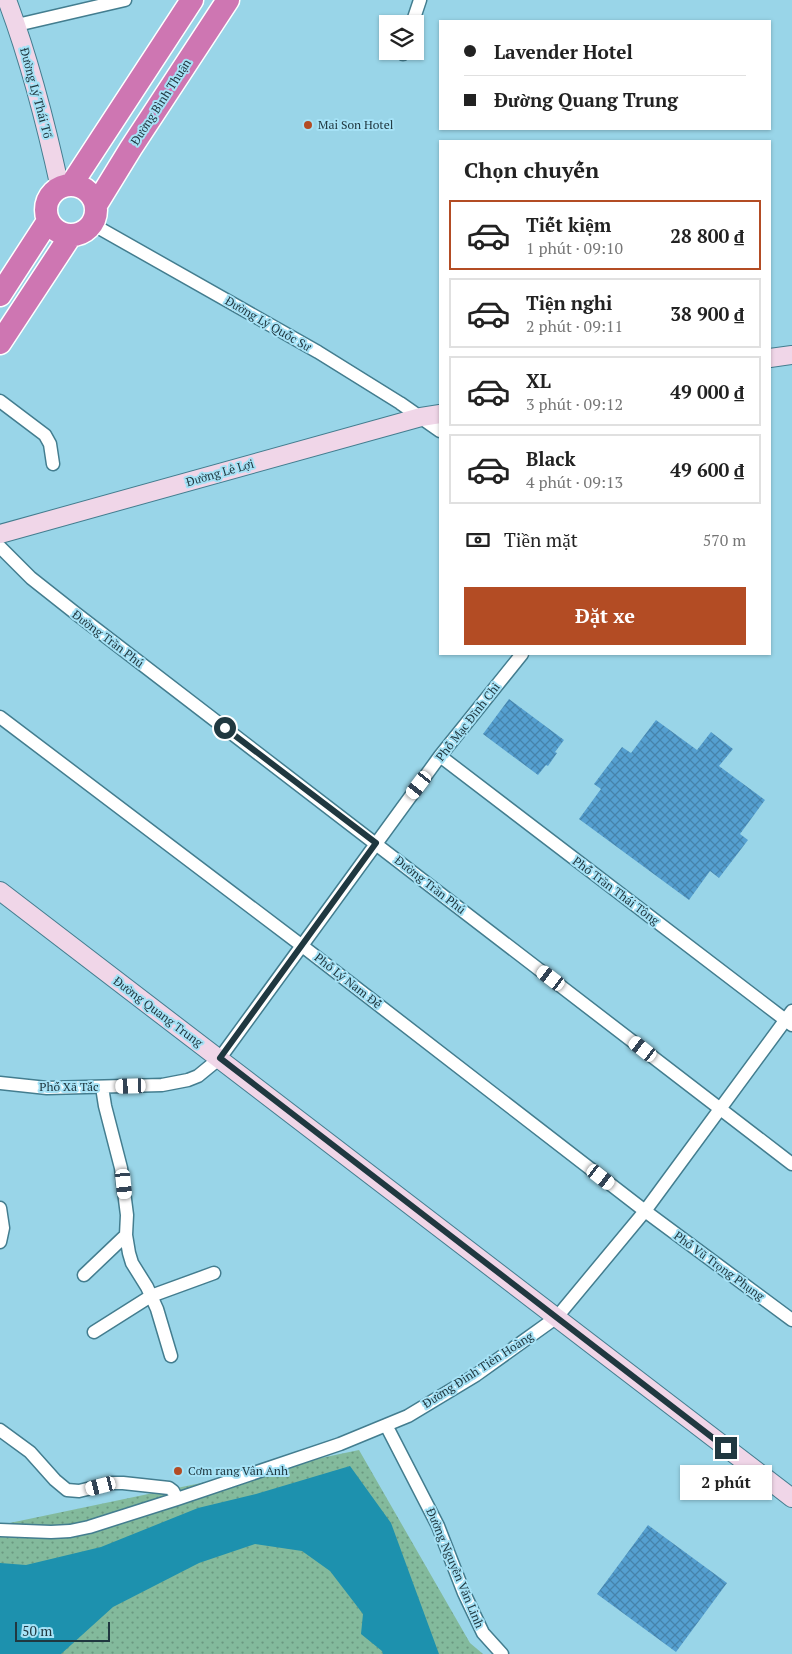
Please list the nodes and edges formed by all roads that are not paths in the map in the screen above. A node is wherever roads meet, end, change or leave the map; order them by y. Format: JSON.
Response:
{"nodes":[{"id":1,"x":8,"y":0,"type":"edge"},
{"id":2,"x":125,"y":0,"type":"edge"},
{"id":3,"x":192,"y":0,"type":"edge"},
{"id":4,"x":228,"y":0,"type":"edge"},
{"id":5,"x":420,"y":0,"type":"edge"},
{"id":6,"x":415,"y":15,"type":"edge"},
{"id":7,"x":16,"y":25,"type":"junction"},
{"id":8,"x":66,"y":186,"type":"junction"},
{"id":9,"x":94,"y":215,"type":"junction"},
{"id":10,"x":48,"y":221,"type":"junction"},
{"id":11,"x":72,"y":236,"type":"junction"},
{"id":12,"x":0,"y":294,"type":"edge"},
{"id":13,"x":0,"y":343,"type":"edge"},
{"id":14,"x":792,"y":355,"type":"edge"},
{"id":15,"x":771,"y":358,"type":"edge"},
{"id":16,"x":0,"y":400,"type":"edge"},
{"id":17,"x":439,"y":414,"type":"edge"},
{"id":18,"x":421,"y":417,"type":"junction"},
{"id":19,"x":439,"y":430,"type":"edge"},
{"id":20,"x":53,"y":464,"type":"dead end"},
{"id":21,"x":0,"y":534,"type":"edge"},
{"id":22,"x":0,"y":548,"type":"edge"},
{"id":23,"x":521,"y":655,"type":"edge"},
{"id":24,"x":0,"y":717,"type":"edge"},
{"id":25,"x":440,"y":756,"type":"junction"},
{"id":26,"x":376,"y":843,"type":"junction"},
{"id":27,"x":0,"y":891,"type":"edge"},
{"id":28,"x":301,"y":945,"type":"junction"},
{"id":29,"x":790,"y":1019,"type":"edge"},
{"id":30,"x":220,"y":1058,"type":"junction"},
{"id":31,"x":0,"y":1083,"type":"edge"},
{"id":32,"x":102,"y":1088,"type":"junction"},
{"id":33,"x":720,"y":1109,"type":"junction"},
{"id":34,"x":792,"y":1164,"type":"edge"},
{"id":35,"x":0,"y":1208,"type":"edge"},
{"id":36,"x":646,"y":1211,"type":"junction"},
{"id":37,"x":126,"y":1236,"type":"junction"},
{"id":38,"x":0,"y":1242,"type":"edge"},
{"id":39,"x":214,"y":1273,"type":"dead end"},
{"id":40,"x":84,"y":1275,"type":"dead end"},
{"id":41,"x":151,"y":1296,"type":"junction"},
{"id":42,"x":557,"y":1317,"type":"junction"},
{"id":43,"x":792,"y":1320,"type":"edge"},
{"id":44,"x":94,"y":1332,"type":"dead end"},
{"id":45,"x":171,"y":1356,"type":"dead end"},
{"id":46,"x":386,"y":1425,"type":"junction"},
{"id":47,"x":0,"y":1430,"type":"edge"},
{"id":48,"x":792,"y":1498,"type":"edge"},
{"id":49,"x":177,"y":1499,"type":"junction"},
{"id":50,"x":0,"y":1530,"type":"edge"},
{"id":51,"x":502,"y":1654,"type":"edge"}],
"edges":[{"from":1,"to":7,"type":"main road","name":"Đường Lý Thái Tổ"},
{"from":2,"to":7,"type":"street"},
{"from":3,"to":8,"type":"highway"},
{"from":4,"to":9,"type":"highway","name":"Đường Bình Thuận"},
{"from":5,"to":6,"type":"street"},
{"from":7,"to":8,"type":"main road","name":"Đường Lý Thái Tổ"},
{"from":8,"to":9,"type":"highway"},
{"from":8,"to":10,"type":"highway"},
{"from":9,"to":11,"type":"highway"},
{"from":9,"to":18,"type":"street","name":"Đường Lý Quốc Sư"},
{"from":10,"to":11,"type":"highway"},
{"from":10,"to":12,"type":"highway"},
{"from":11,"to":13,"type":"highway"},
{"from":14,"to":15,"type":"main road"},
{"from":16,"to":20,"type":"street"},
{"from":17,"to":18,"type":"main road","name":"Đường Lê Lợi"},
{"from":18,"to":19,"type":"street","name":"Đường Lý Quốc Sư"},
{"from":18,"to":21,"type":"main road","name":"Đường Lê Lợi"},
{"from":22,"to":26,"type":"street","name":"Đường Trần Phú"},
{"from":23,"to":25,"type":"street","name":"Phố Mạc Đĩnh Chi"},
{"from":24,"to":28,"type":"street","name":"Phố Lý Nam Đế"},
{"from":25,"to":26,"type":"street","name":"Phố Mạc Đĩnh Chi"},
{"from":25,"to":29,"type":"street","name":"Phố Trần Thái Tông"},
{"from":26,"to":28,"type":"street","name":"Phố Mạc Đĩnh Chi"},
{"from":26,"to":33,"type":"street","name":"Đường Trần Phú"},
{"from":27,"to":30,"type":"main road","name":"Đường Quang Trung"},
{"from":28,"to":30,"type":"street","name":"Phố Mạc Đĩnh Chi"},
{"from":28,"to":36,"type":"street","name":"Phố Lý Nam Đế"},
{"from":29,"to":33,"type":"street","name":"Đường Đinh Tiên Hoàng"},
{"from":30,"to":32,"type":"street","name":"Phố Xã Tắc"},
{"from":30,"to":42,"type":"main road","name":"Đường Quang Trung"},
{"from":31,"to":32,"type":"street","name":"Phố Xã Tắc"},
{"from":32,"to":37,"type":"street"},
{"from":33,"to":34,"type":"street","name":"Đường Trần Phú"},
{"from":33,"to":36,"type":"street","name":"Đường Đinh Tiên Hoàng"},
{"from":35,"to":38,"type":"street"},
{"from":36,"to":42,"type":"street","name":"Đường Đinh Tiên Hoàng"},
{"from":36,"to":43,"type":"street","name":"Phố Vũ Trọng Phụng"},
{"from":37,"to":40,"type":"street"},
{"from":37,"to":41,"type":"street"},
{"from":39,"to":41,"type":"street"},
{"from":41,"to":44,"type":"street"},
{"from":41,"to":45,"type":"street"},
{"from":42,"to":46,"type":"street","name":"Đường Đinh Tiên Hoàng"},
{"from":42,"to":48,"type":"main road","name":"Đường Quang Trung"},
{"from":46,"to":49,"type":"street","name":"Đường Đinh Tiên Hoàng"},
{"from":46,"to":51,"type":"street","name":"Đường Nguyễn Văn Linh"},
{"from":47,"to":49,"type":"street"},
{"from":49,"to":50,"type":"street","name":"Đường Đinh Tiên Hoàng"}]}
